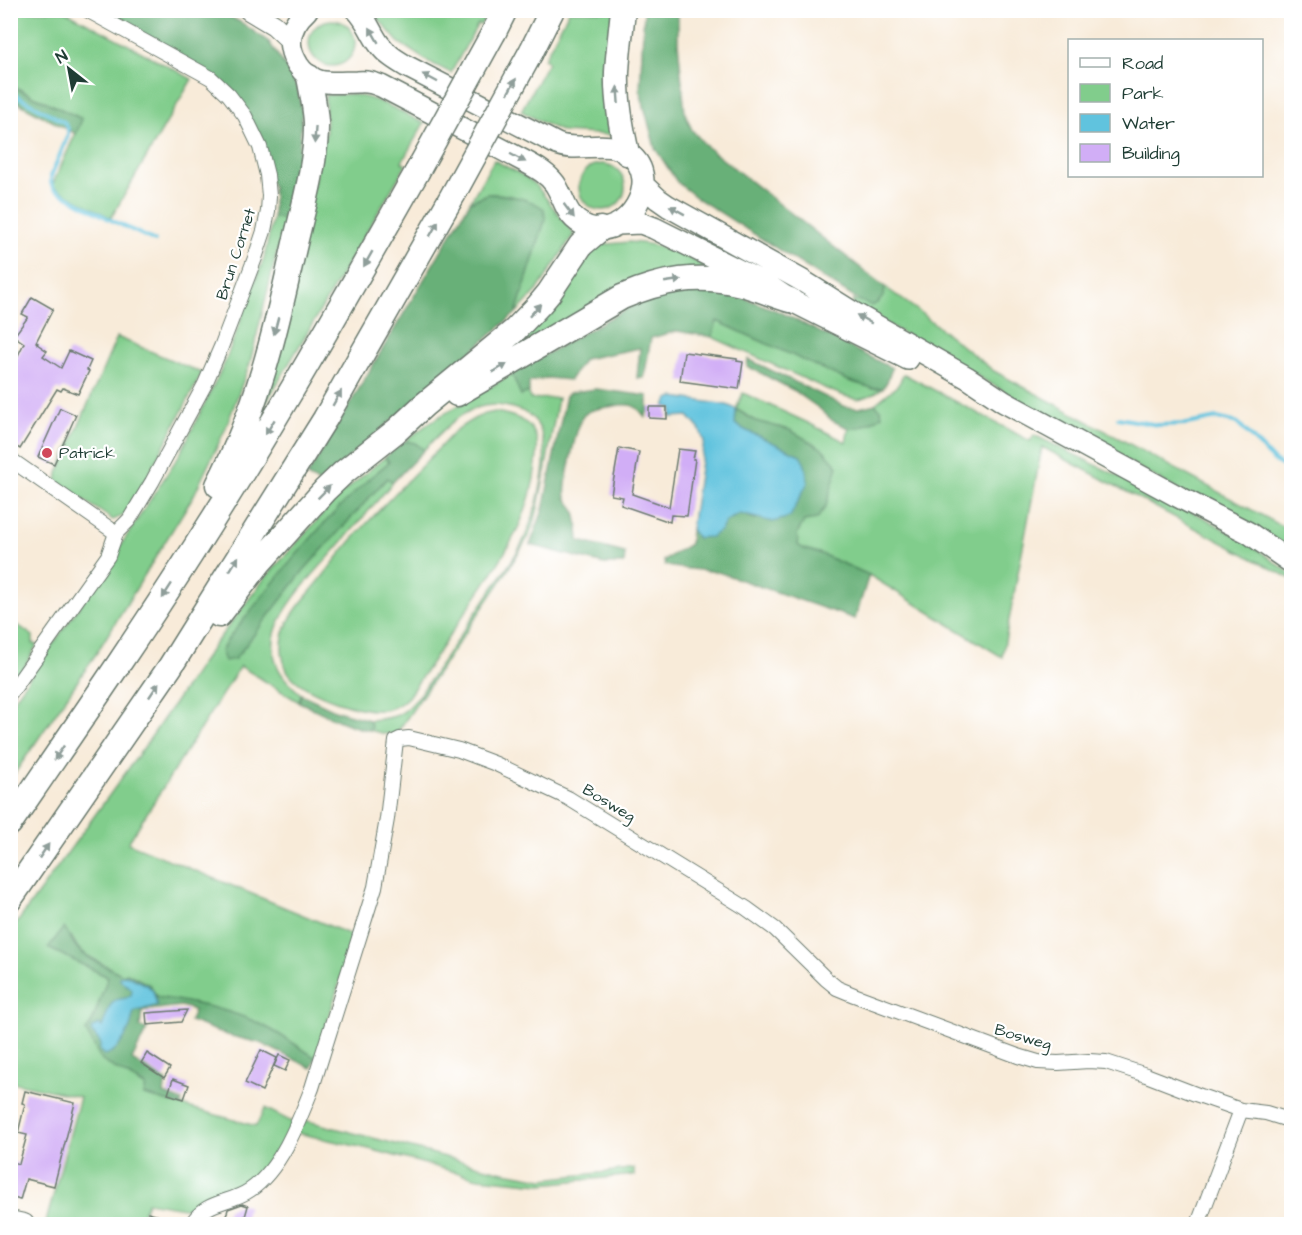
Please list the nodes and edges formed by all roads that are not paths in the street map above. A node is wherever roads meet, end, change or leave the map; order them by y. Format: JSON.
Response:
{"nodes":[{"id":1,"x":87,"y":10,"type":"edge"},
{"id":2,"x":249,"y":10,"type":"edge"},
{"id":3,"x":307,"y":10,"type":"edge"},
{"id":4,"x":357,"y":10,"type":"edge"},
{"id":5,"x":505,"y":10,"type":"edge"},
{"id":6,"x":552,"y":10,"type":"edge"},
{"id":7,"x":623,"y":10,"type":"edge"},
{"id":8,"x":290,"y":40,"type":"junction"},
{"id":9,"x":309,"y":77,"type":"junction"},
{"id":10,"x":627,"y":153,"type":"junction"},
{"id":11,"x":643,"y":185,"type":"junction"},
{"id":12,"x":609,"y":227,"type":"junction"},
{"id":13,"x":790,"y":300,"type":"junction"},
{"id":14,"x":1004,"y":402,"type":"junction"},
{"id":15,"x":396,"y":431,"type":"junction"},
{"id":16,"x":10,"y":459,"type":"edge"},
{"id":17,"x":210,"y":524,"type":"junction"},
{"id":18,"x":116,"y":533,"type":"junction"},
{"id":19,"x":1292,"y":563,"type":"edge"},
{"id":20,"x":170,"y":667,"type":"junction"},
{"id":21,"x":10,"y":694,"type":"edge"},
{"id":22,"x":10,"y":823,"type":"edge"},
{"id":23,"x":10,"y":899,"type":"edge"},
{"id":24,"x":1241,"y":1110,"type":"junction"},
{"id":25,"x":1292,"y":1122,"type":"edge"},
{"id":26,"x":10,"y":1221,"type":"edge"},
{"id":27,"x":24,"y":1224,"type":"edge"},
{"id":28,"x":192,"y":1224,"type":"edge"},
{"id":29,"x":1198,"y":1224,"type":"edge"}],
"edges":[{"from":1,"to":18,"type":"street","name":"Brun Cornet"},
{"from":2,"to":8,"type":"main road"},
{"from":3,"to":8,"type":"main road"},
{"from":10,"to":4,"type":"main road","one_way":true},
{"from":5,"to":17,"type":"highway","one_way":true,"bridge":true},
{"from":20,"to":6,"type":"highway","one_way":true,"bridge":true},
{"from":10,"to":7,"type":"highway","one_way":true},
{"from":8,"to":9,"type":"main road"},
{"from":9,"to":12,"type":"main road","one_way":true},
{"from":9,"to":17,"type":"highway","one_way":true},
{"from":10,"to":11,"type":"main road"},
{"from":11,"to":12,"type":"main road"},
{"from":14,"to":11,"type":"main road","one_way":true},
{"from":12,"to":13,"type":"main road"},
{"from":15,"to":12,"type":"highway","one_way":true},
{"from":13,"to":14,"type":"main road"},
{"from":15,"to":13,"type":"highway","one_way":true},
{"from":14,"to":19,"type":"main road"},
{"from":20,"to":15,"type":"highway","one_way":true},
{"from":16,"to":18,"type":"street"},
{"from":17,"to":22,"type":"highway","one_way":true},
{"from":18,"to":21,"type":"street","name":"Brun Cornet"},
{"from":23,"to":20,"type":"highway","one_way":true},
{"from":24,"to":25,"type":"street","name":"Bosweg"},
{"from":24,"to":28,"type":"street","name":"Bosweg"},
{"from":24,"to":29,"type":"street"},
{"from":26,"to":27,"type":"main road"}]}
